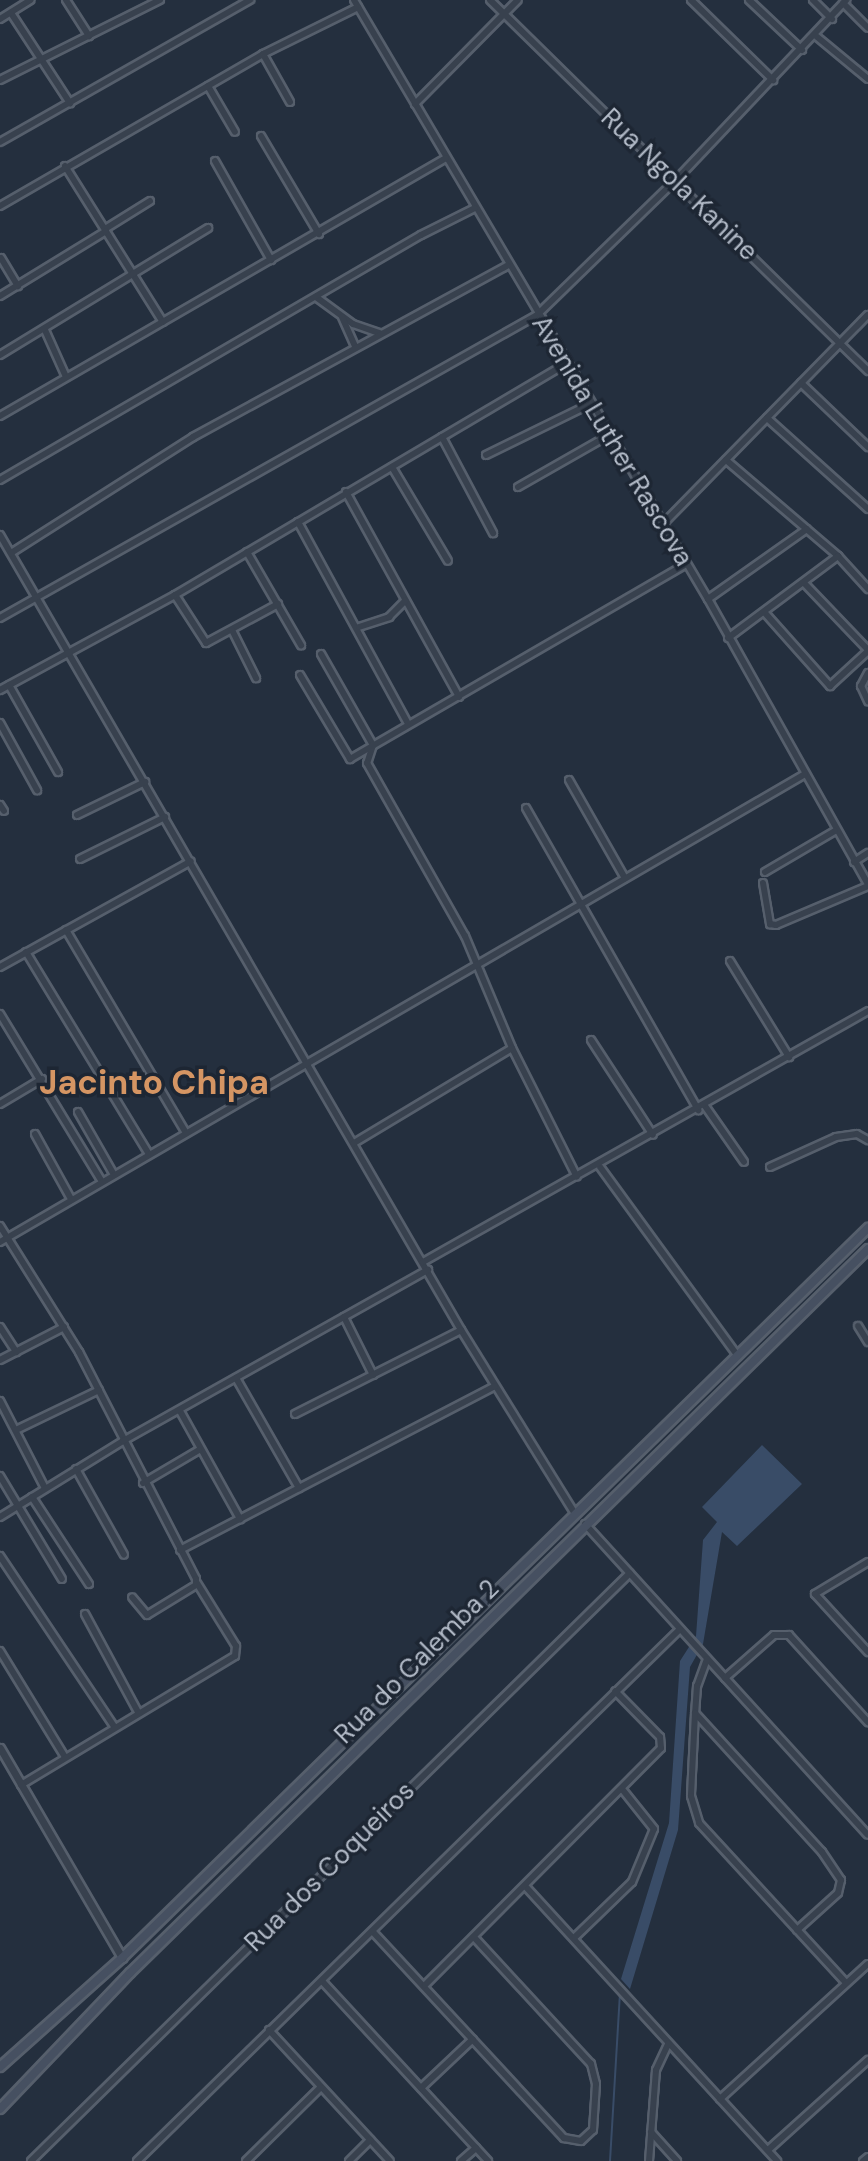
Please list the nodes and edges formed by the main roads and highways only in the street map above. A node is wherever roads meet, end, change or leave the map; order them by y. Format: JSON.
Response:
{"nodes":[{"id":1,"x":868,"y":1228,"type":"edge"},
{"id":2,"x":868,"y":1249,"type":"edge"},
{"id":3,"x":0,"y":2067,"type":"edge"},
{"id":4,"x":17,"y":2094,"type":"junction"},
{"id":5,"x":0,"y":2099,"type":"edge"},
{"id":6,"x":0,"y":2109,"type":"edge"}],
"edges":[{"from":1,"to":3,"type":"main road","name":"Rua do Calemba 2"},
{"from":2,"to":4,"type":"main road","name":"Rua do Calemba 2"},
{"from":4,"to":5,"type":"main road"},
{"from":4,"to":6,"type":"main road","name":"Rua do Calemba 2"}]}
